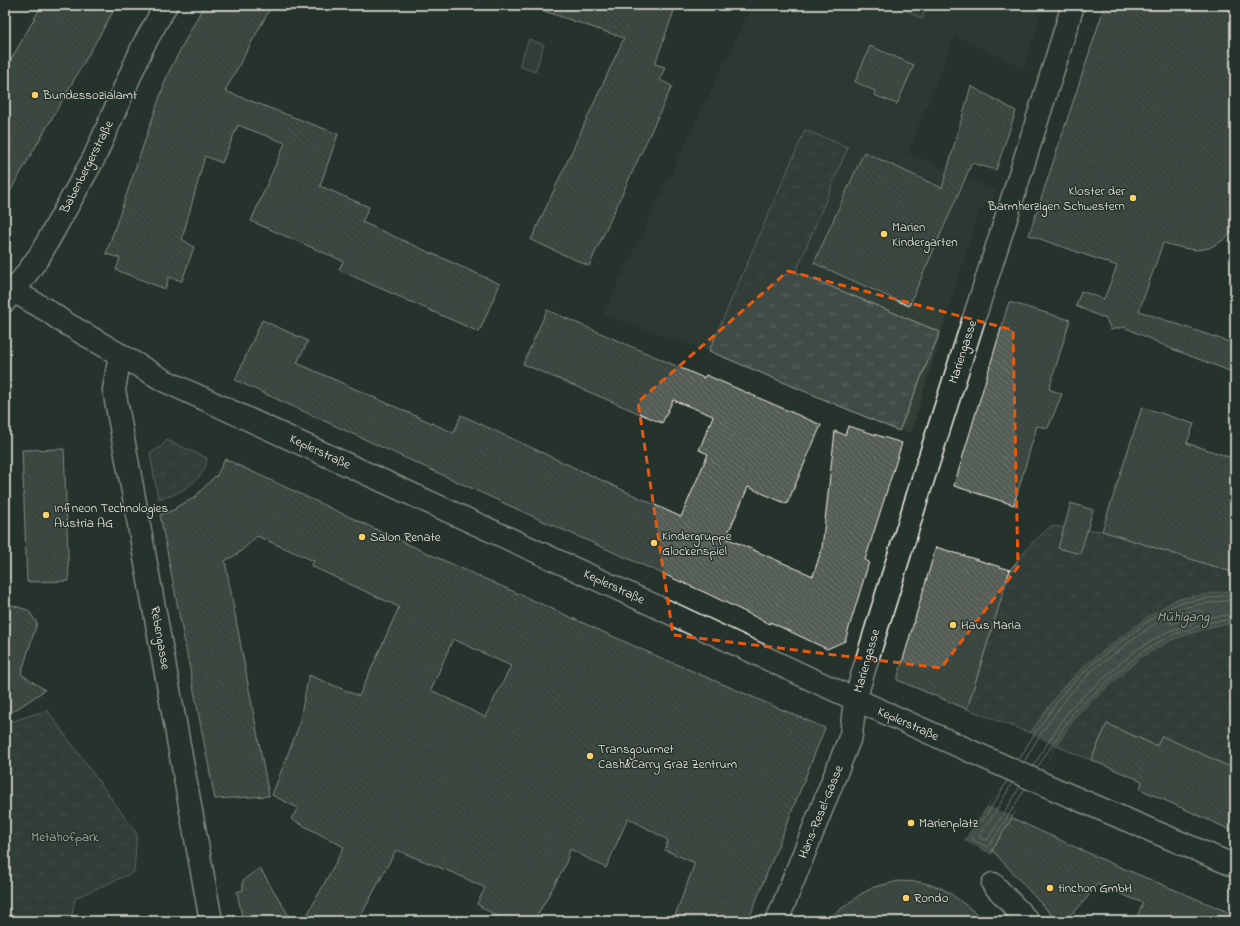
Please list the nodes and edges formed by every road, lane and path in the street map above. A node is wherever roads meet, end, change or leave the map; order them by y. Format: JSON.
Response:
{"nodes":[{"id":1,"x":166,"y":5,"type":"edge"},
{"id":2,"x":1073,"y":5,"type":"edge"},
{"id":3,"x":8,"y":293,"type":"edge"},
{"id":4,"x":120,"y":355,"type":"junction"},
{"id":5,"x":855,"y":700,"type":"junction"},
{"id":6,"x":1235,"y":866,"type":"edge"},
{"id":7,"x":993,"y":884,"type":"dead end"},
{"id":8,"x":211,"y":921,"type":"edge"},
{"id":9,"x":777,"y":921,"type":"edge"},
{"id":10,"x":1028,"y":921,"type":"edge"}],
"edges":[{"from":1,"to":3,"type":"street","name":"Babenbergerstraße"},
{"from":2,"to":5,"type":"street","name":"Mariengasse"},
{"from":3,"to":4,"type":"street","name":"Keplerstraße"},
{"from":4,"to":5,"type":"street","name":"Keplerstraße"},
{"from":4,"to":8,"type":"street","name":"Rebengasse"},
{"from":5,"to":6,"type":"street","name":"Keplerstraße"},
{"from":5,"to":9,"type":"street","name":"Hans-Resel-Gasse"},
{"from":7,"to":10,"type":"street"}]}
